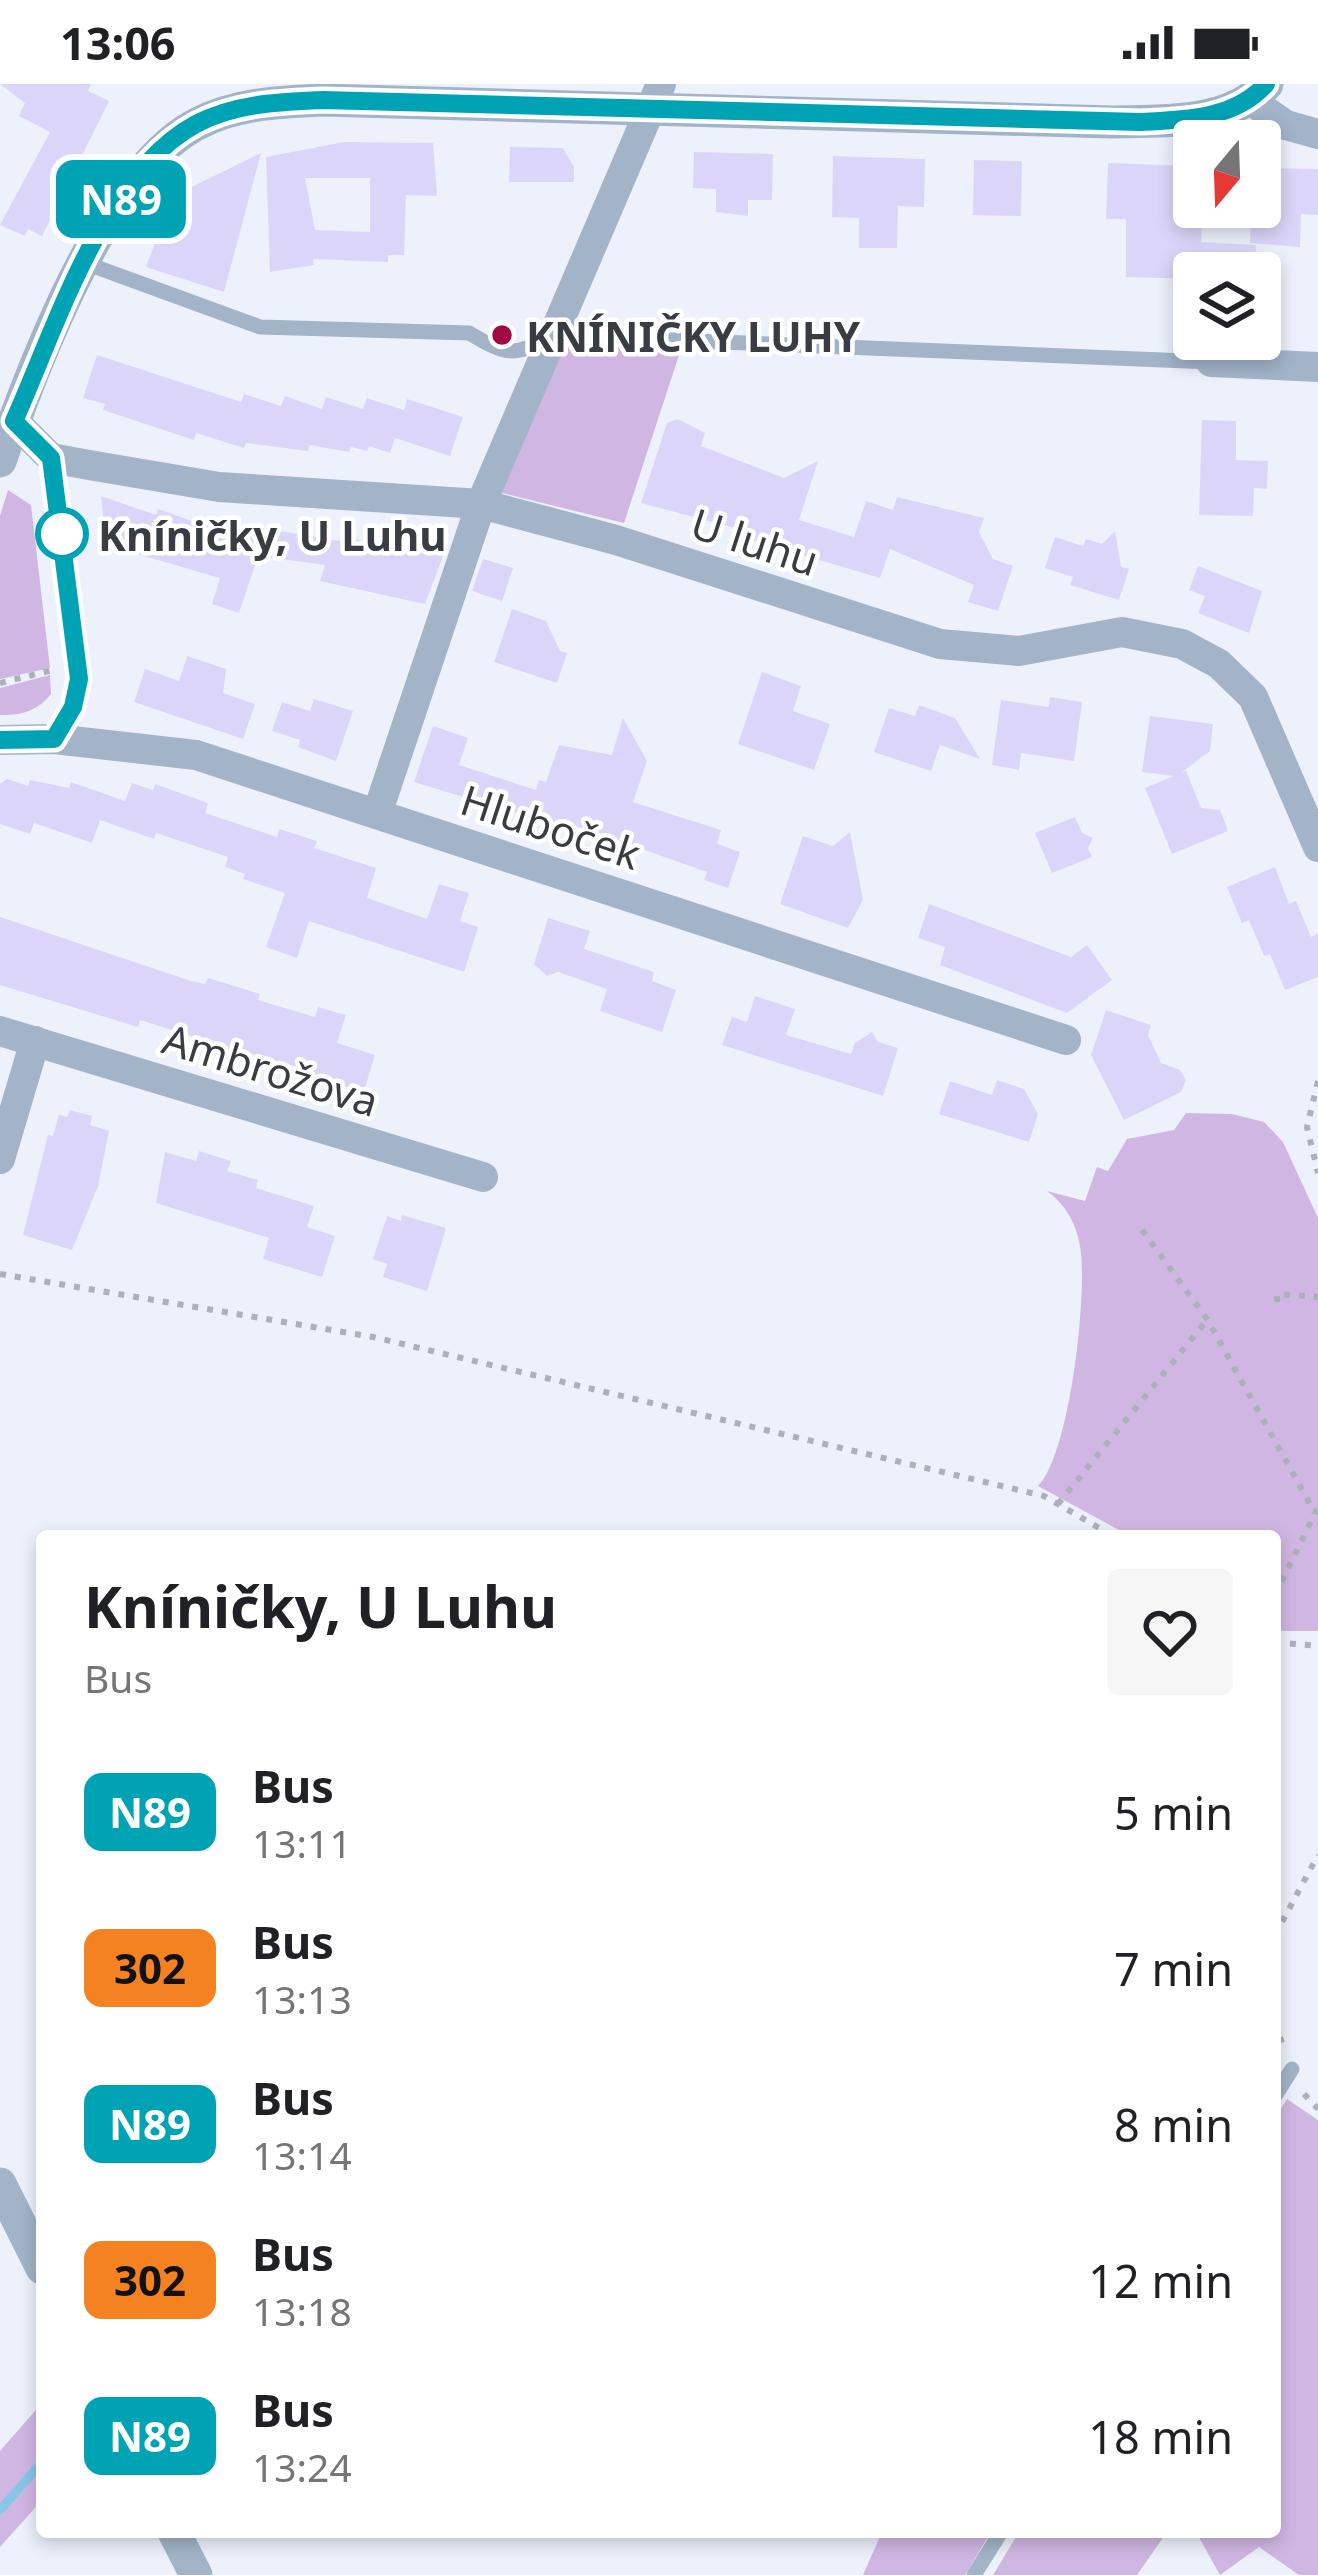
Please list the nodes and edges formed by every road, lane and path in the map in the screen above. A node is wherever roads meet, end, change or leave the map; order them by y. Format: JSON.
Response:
{"nodes":[{"id":1,"x":1258,"y":92,"type":"edge"},
{"id":2,"x":656,"y":97,"type":"edge"},
{"id":3,"x":1318,"y":134,"type":"edge"},
{"id":4,"x":85,"y":263,"type":"junction"},
{"id":5,"x":550,"y":335,"type":"junction"},
{"id":6,"x":1211,"y":362,"type":"joint"},
{"id":7,"x":1318,"y":367,"type":"edge"},
{"id":8,"x":14,"y":421,"type":"junction"},
{"id":9,"x":51,"y":458,"type":"junction"},
{"id":10,"x":0,"y":461,"type":"edge"},
{"id":11,"x":482,"y":504,"type":"junction"},
{"id":12,"x":52,"y":670,"type":"dead end"},
{"id":13,"x":0,"y":683,"type":"edge"},
{"id":14,"x":54,"y":739,"type":"junction"},
{"id":15,"x":0,"y":740,"type":"edge"},
{"id":16,"x":377,"y":814,"type":"junction"},
{"id":17,"x":1318,"y":847,"type":"edge"},
{"id":18,"x":0,"y":1031,"type":"edge"},
{"id":19,"x":1066,"y":1040,"type":"dead end"},
{"id":20,"x":34,"y":1041,"type":"junction"},
{"id":21,"x":1318,"y":1081,"type":"edge"},
{"id":22,"x":0,"y":1159,"type":"edge"},
{"id":23,"x":1318,"y":1173,"type":"edge"},
{"id":24,"x":483,"y":1177,"type":"dead end"},
{"id":25,"x":1142,"y":1230,"type":"dead end"},
{"id":26,"x":0,"y":1274,"type":"edge"},
{"id":27,"x":1318,"y":1297,"type":"edge"},
{"id":28,"x":1277,"y":1302,"type":"dead end"},
{"id":29,"x":1207,"y":1319,"type":"junction"},
{"id":30,"x":1058,"y":1504,"type":"junction"},
{"id":31,"x":1316,"y":1510,"type":"edge"},
{"id":32,"x":1103,"y":1530,"type":"edge"},
{"id":33,"x":1281,"y":1583,"type":"edge"},
{"id":34,"x":1281,"y":1643,"type":"edge"},
{"id":35,"x":1318,"y":1646,"type":"edge"},
{"id":36,"x":1318,"y":1855,"type":"edge"},
{"id":37,"x":1281,"y":1924,"type":"edge"},
{"id":38,"x":1292,"y":2069,"type":"dead end"},
{"id":39,"x":1281,"y":2086,"type":"edge"},
{"id":40,"x":0,"y":2184,"type":"edge"},
{"id":41,"x":36,"y":2255,"type":"edge"},
{"id":42,"x":177,"y":2538,"type":"edge"},
{"id":43,"x":997,"y":2538,"type":"edge"},
{"id":44,"x":196,"y":2575,"type":"edge"},
{"id":45,"x":974,"y":2575,"type":"edge"}],
"edges":[{"from":1,"to":2,"type":"street"},
{"from":1,"to":3,"type":"street"},
{"from":2,"to":4,"type":"street"},
{"from":2,"to":5,"type":"street"},
{"from":4,"to":5,"type":"lane"},
{"from":4,"to":8,"type":"street"},
{"from":5,"to":6,"type":"lane"},
{"from":5,"to":11,"type":"street"},
{"from":6,"to":7,"type":"street"},
{"from":8,"to":9,"type":"street"},
{"from":8,"to":10,"type":"street"},
{"from":9,"to":11,"type":"street","name":"U luhu"},
{"from":9,"to":14,"type":"lane"},
{"from":11,"to":16,"type":"street"},
{"from":11,"to":17,"type":"street","name":"U luhu"},
{"from":12,"to":13,"type":"path"},
{"from":14,"to":15,"type":"street","name":"Hluboček"},
{"from":14,"to":16,"type":"street","name":"Hluboček"},
{"from":16,"to":19,"type":"street","name":"Hluboček"},
{"from":18,"to":20,"type":"street","name":"Ambrožova"},
{"from":20,"to":22,"type":"street"},
{"from":20,"to":24,"type":"street","name":"Ambrožova"},
{"from":21,"to":23,"type":"path"},
{"from":25,"to":29,"type":"path"},
{"from":26,"to":30,"type":"path"},
{"from":27,"to":28,"type":"path"},
{"from":29,"to":30,"type":"path"},
{"from":29,"to":31,"type":"path"},
{"from":30,"to":32,"type":"path"},
{"from":31,"to":33,"type":"path"},
{"from":34,"to":35,"type":"path"},
{"from":36,"to":37,"type":"path"},
{"from":38,"to":39,"type":"lane"},
{"from":40,"to":41,"type":"street"},
{"from":42,"to":44,"type":"street"},
{"from":43,"to":45,"type":"lane"}]}
